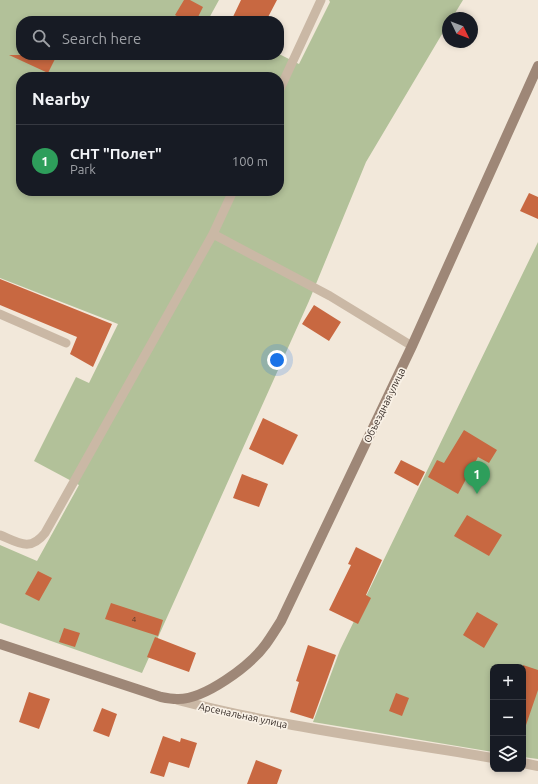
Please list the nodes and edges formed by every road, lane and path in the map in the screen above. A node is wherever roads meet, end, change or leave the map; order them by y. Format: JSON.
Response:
{"nodes":[{"id":1,"x":321,"y":0,"type":"edge"},
{"id":2,"x":538,"y":66,"type":"edge"},
{"id":3,"x":284,"y":80,"type":"edge"},
{"id":4,"x":231,"y":196,"type":"edge"},
{"id":5,"x":213,"y":234,"type":"junction"},
{"id":6,"x":0,"y":314,"type":"edge"},
{"id":7,"x":66,"y":343,"type":"dead end"},
{"id":8,"x":412,"y":346,"type":"junction"},
{"id":9,"x":0,"y":535,"type":"edge"},
{"id":10,"x":0,"y":644,"type":"edge"},
{"id":11,"x":178,"y":700,"type":"junction"},
{"id":12,"x":490,"y":758,"type":"edge"},
{"id":13,"x":526,"y":764,"type":"edge"},
{"id":14,"x":538,"y":766,"type":"edge"}],
"edges":[{"from":1,"to":3,"type":"lane"},
{"from":2,"to":8,"type":"main road","name":"Объездная улица"},
{"from":4,"to":5,"type":"lane"},
{"from":5,"to":8,"type":"lane"},
{"from":5,"to":9,"type":"lane"},
{"from":6,"to":7,"type":"lane"},
{"from":8,"to":11,"type":"main road","name":"Объездная улица"},
{"from":10,"to":11,"type":"main road","name":"Арсенальная улица"},
{"from":11,"to":12,"type":"street","name":"Арсенальная улица"},
{"from":13,"to":14,"type":"street"}]}
